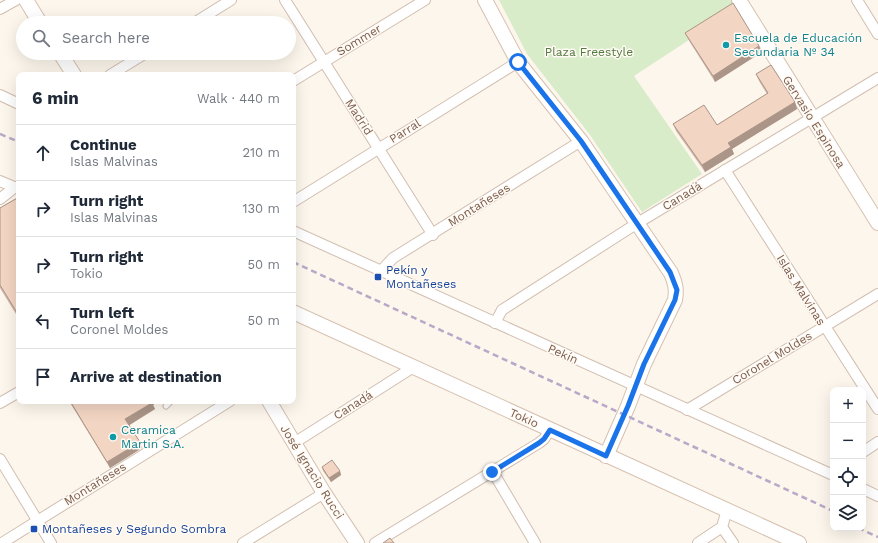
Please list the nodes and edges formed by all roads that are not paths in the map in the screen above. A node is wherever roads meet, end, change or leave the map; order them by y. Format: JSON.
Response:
{"nodes":[{"id":1,"x":16,"y":0,"type":"edge"},
{"id":2,"x":26,"y":0,"type":"edge"},
{"id":3,"x":231,"y":0,"type":"edge"},
{"id":4,"x":285,"y":0,"type":"edge"},
{"id":5,"x":425,"y":0,"type":"edge"},
{"id":6,"x":485,"y":0,"type":"edge"},
{"id":7,"x":739,"y":0,"type":"edge"},
{"id":8,"x":857,"y":0,"type":"edge"},
{"id":9,"x":0,"y":9,"type":"edge"},
{"id":10,"x":36,"y":16,"type":"edge"},
{"id":11,"x":205,"y":16,"type":"edge"},
{"id":12,"x":295,"y":16,"type":"edge"},
{"id":13,"x":296,"y":18,"type":"edge"},
{"id":14,"x":878,"y":34,"type":"edge"},
{"id":15,"x":64,"y":60,"type":"edge"},
{"id":16,"x":135,"y":60,"type":"edge"},
{"id":17,"x":323,"y":62,"type":"junction"},
{"id":18,"x":518,"y":62,"type":"junction"},
{"id":19,"x":72,"y":72,"type":"edge"},
{"id":20,"x":115,"y":72,"type":"edge"},
{"id":21,"x":878,"y":78,"type":"edge"},
{"id":22,"x":296,"y":79,"type":"edge"},
{"id":23,"x":0,"y":96,"type":"edge"},
{"id":24,"x":16,"y":103,"type":"edge"},
{"id":25,"x":811,"y":118,"type":"junction"},
{"id":26,"x":581,"y":141,"type":"junction"},
{"id":27,"x":379,"y":147,"type":"junction"},
{"id":28,"x":725,"y":170,"type":"junction"},
{"id":29,"x":0,"y":181,"type":"edge"},
{"id":30,"x":16,"y":188,"type":"edge"},
{"id":31,"x":16,"y":189,"type":"edge"},
{"id":32,"x":0,"y":199,"type":"edge"},
{"id":33,"x":296,"y":200,"type":"edge"},
{"id":34,"x":878,"y":223,"type":"edge"},
{"id":35,"x":636,"y":224,"type":"junction"},
{"id":36,"x":296,"y":232,"type":"edge"},
{"id":37,"x":432,"y":235,"type":"junction"},
{"id":38,"x":380,"y":272,"type":"junction"},
{"id":39,"x":878,"y":294,"type":"edge"},
{"id":40,"x":296,"y":313,"type":"edge"},
{"id":41,"x":495,"y":323,"type":"junction"},
{"id":42,"x":824,"y":327,"type":"junction"},
{"id":43,"x":412,"y":368,"type":"junction"},
{"id":44,"x":636,"y":387,"type":"junction"},
{"id":45,"x":16,"y":394,"type":"edge"},
{"id":46,"x":0,"y":403,"type":"edge"},
{"id":47,"x":225,"y":404,"type":"edge"},
{"id":48,"x":271,"y":404,"type":"edge"},
{"id":49,"x":878,"y":409,"type":"edge"},
{"id":50,"x":687,"y":410,"type":"junction"},
{"id":51,"x":550,"y":430,"type":"junction"},
{"id":52,"x":294,"y":442,"type":"junction"},
{"id":53,"x":878,"y":442,"type":"edge"},
{"id":54,"x":866,"y":450,"type":"edge"},
{"id":55,"x":606,"y":456,"type":"junction"},
{"id":56,"x":0,"y":459,"type":"edge"},
{"id":57,"x":492,"y":472,"type":"junction"},
{"id":58,"x":830,"y":473,"type":"edge"},
{"id":59,"x":866,"y":490,"type":"edge"},
{"id":60,"x":324,"y":493,"type":"junction"},
{"id":61,"x":878,"y":496,"type":"edge"},
{"id":62,"x":727,"y":510,"type":"junction"},
{"id":63,"x":38,"y":520,"type":"junction"},
{"id":64,"x":722,"y":527,"type":"junction"},
{"id":65,"x":2,"y":543,"type":"edge"},
{"id":66,"x":51,"y":543,"type":"edge"},
{"id":67,"x":242,"y":543,"type":"edge"},
{"id":68,"x":357,"y":543,"type":"edge"},
{"id":69,"x":375,"y":543,"type":"edge"},
{"id":70,"x":535,"y":543,"type":"edge"},
{"id":71,"x":698,"y":543,"type":"edge"},
{"id":72,"x":733,"y":543,"type":"edge"},
{"id":73,"x":799,"y":543,"type":"edge"}],
"edges":[{"from":1,"to":9,"type":"street"},
{"from":2,"to":10,"type":"street"},
{"from":3,"to":11,"type":"street"},
{"from":4,"to":12,"type":"street","name":"Madrid"},
{"from":5,"to":17,"type":"street","name":"Sommer"},
{"from":6,"to":18,"type":"street"},
{"from":7,"to":25,"type":"street","name":"Gervasio Espinosa"},
{"from":8,"to":14,"type":"street"},
{"from":13,"to":17,"type":"street","name":"Madrid"},
{"from":15,"to":19,"type":"street"},
{"from":16,"to":20,"type":"street"},
{"from":17,"to":22,"type":"street","name":"Sommer"},
{"from":17,"to":27,"type":"street","name":"Madrid"},
{"from":18,"to":26,"type":"street"},
{"from":18,"to":27,"type":"street","name":"Parral"},
{"from":21,"to":25,"type":"street","name":"Canadá"},
{"from":23,"to":24,"type":"street"},
{"from":25,"to":28,"type":"street","name":"Canadá"},
{"from":25,"to":34,"type":"street","name":"Gervasio Espinosa"},
{"from":26,"to":35,"type":"street"},
{"from":26,"to":37,"type":"street","name":"Montañeses"},
{"from":27,"to":33,"type":"street","name":"Parral"},
{"from":27,"to":37,"type":"street","name":"Madrid"},
{"from":28,"to":35,"type":"street","name":"Canadá"},
{"from":28,"to":42,"type":"street","name":"Islas Malvinas"},
{"from":29,"to":30,"type":"street"},
{"from":31,"to":32,"type":"street"},
{"from":35,"to":41,"type":"street","name":"Canadá"},
{"from":35,"to":44,"type":"street"},
{"from":36,"to":38,"type":"street","name":"Pekín"},
{"from":37,"to":38,"type":"street","name":"Montañeses"},
{"from":38,"to":41,"type":"street","name":"Pekín"},
{"from":39,"to":42,"type":"street","name":"Coronel Moldes"},
{"from":40,"to":43,"type":"street","name":"Tokio"},
{"from":41,"to":44,"type":"street","name":"Pekín"},
{"from":42,"to":49,"type":"street","name":"Islas Malvinas"},
{"from":42,"to":50,"type":"street","name":"Coronel Moldes"},
{"from":43,"to":51,"type":"street","name":"Tokio"},
{"from":43,"to":52,"type":"street","name":"Canadá"},
{"from":44,"to":50,"type":"street","name":"Pekín"},
{"from":44,"to":55,"type":"street"},
{"from":45,"to":46,"type":"street"},
{"from":47,"to":63,"type":"street","name":"Montañeses"},
{"from":48,"to":52,"type":"street","name":"José Ignacio Rucci"},
{"from":50,"to":58,"type":"street","name":"Pekín"},
{"from":51,"to":55,"type":"street","name":"Tokio"},
{"from":51,"to":57,"type":"street"},
{"from":52,"to":60,"type":"street","name":"José Ignacio Rucci"},
{"from":53,"to":54,"type":"street"},
{"from":55,"to":62,"type":"street","name":"Tokio"},
{"from":56,"to":63,"type":"street"},
{"from":57,"to":69,"type":"street"},
{"from":57,"to":70,"type":"street"},
{"from":59,"to":61,"type":"street"},
{"from":60,"to":67,"type":"street"},
{"from":60,"to":68,"type":"street","name":"José Ignacio Rucci"},
{"from":62,"to":64,"type":"street"},
{"from":62,"to":73,"type":"street","name":"Tokio"},
{"from":63,"to":65,"type":"street","name":"Montañeses"},
{"from":63,"to":66,"type":"street"},
{"from":64,"to":71,"type":"street"},
{"from":64,"to":72,"type":"street"}]}
